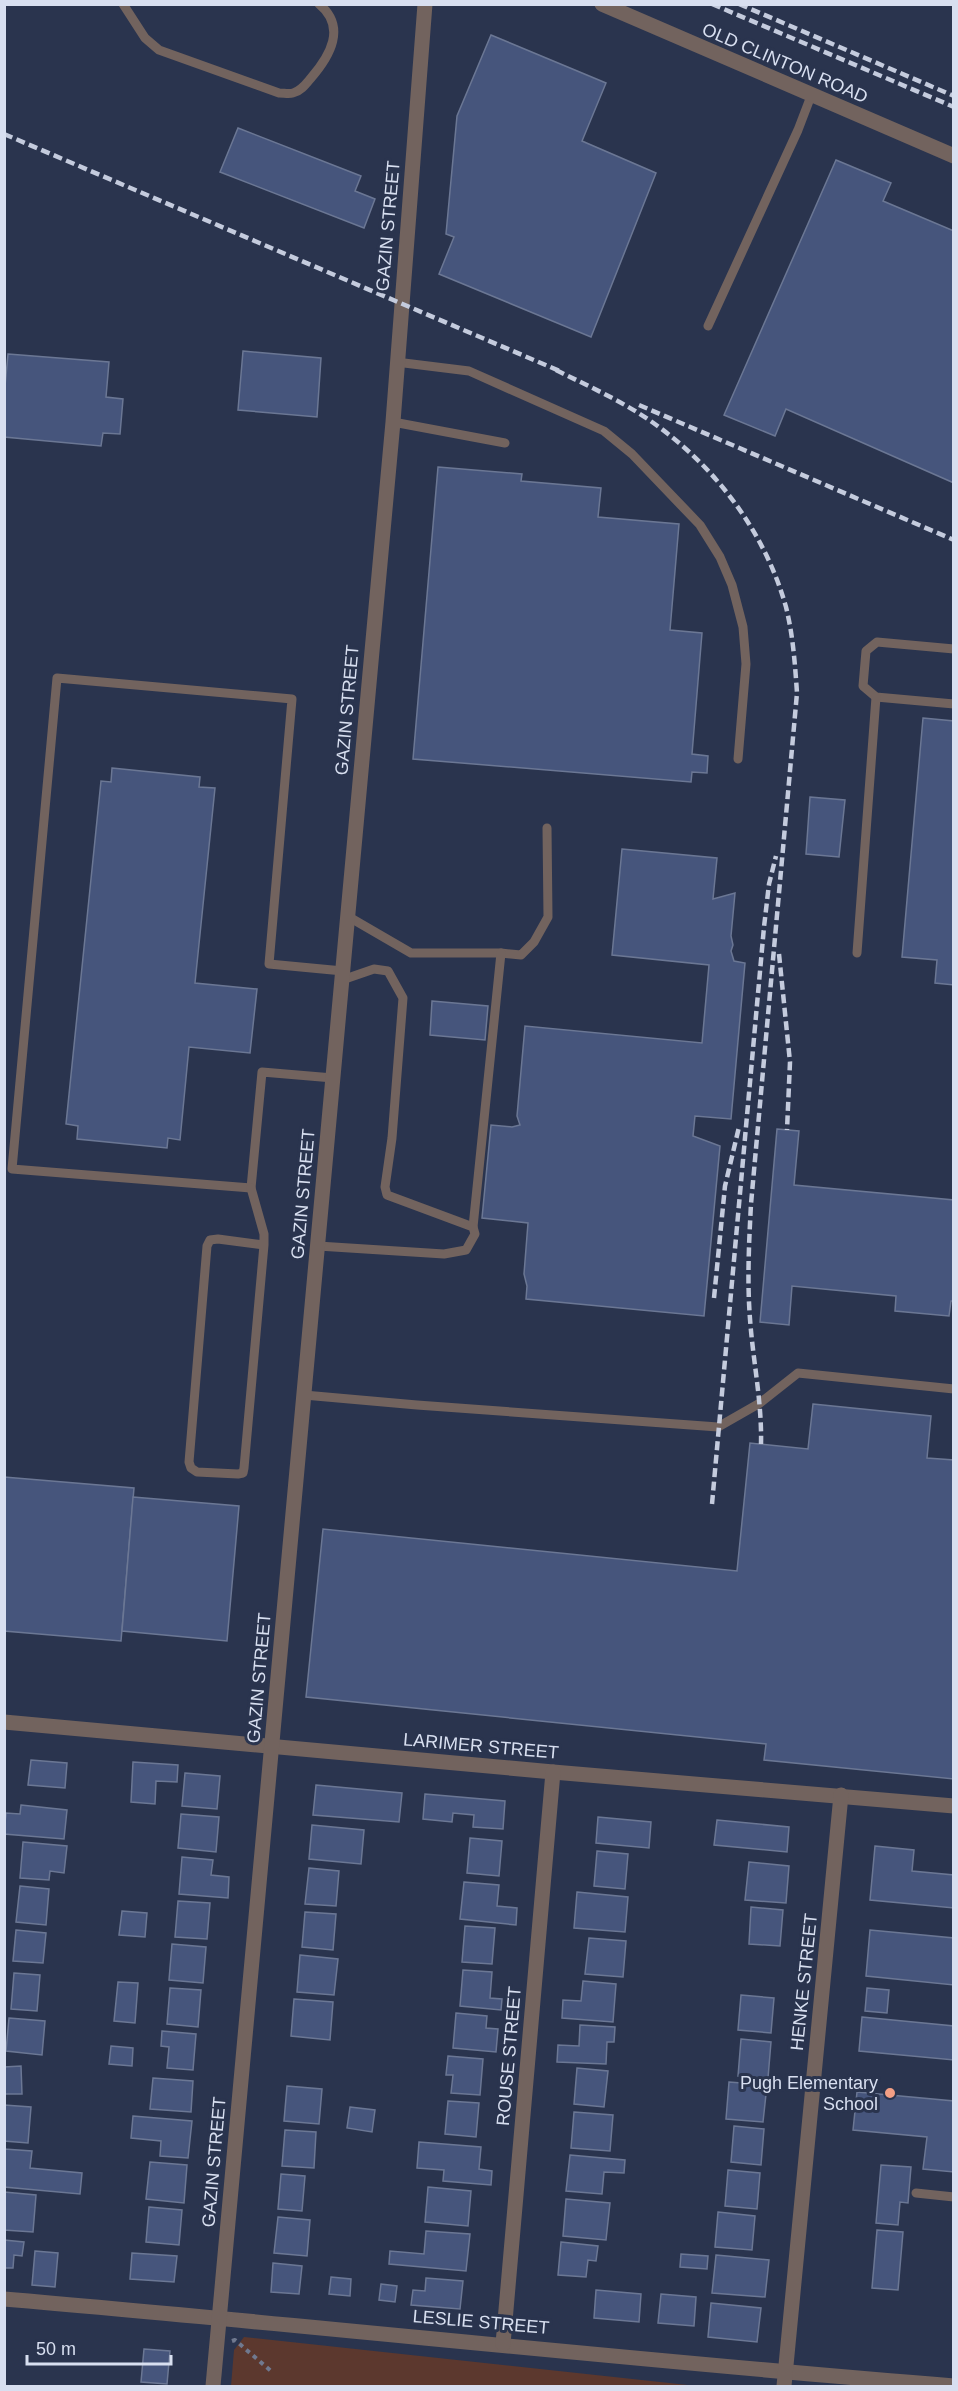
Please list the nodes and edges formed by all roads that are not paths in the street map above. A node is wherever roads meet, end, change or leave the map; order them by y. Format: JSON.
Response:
{"nodes":[{"id":1,"x":123,"y":4,"type":"edge"},
{"id":2,"x":319,"y":4,"type":"edge"},
{"id":3,"x":426,"y":4,"type":"edge"},
{"id":4,"x":602,"y":4,"type":"edge"},
{"id":5,"x":811,"y":96,"type":"junction"},
{"id":6,"x":954,"y":156,"type":"edge"},
{"id":7,"x":708,"y":326,"type":"dead end"},
{"id":8,"x":396,"y":362,"type":"junction"},
{"id":9,"x":393,"y":422,"type":"junction"},
{"id":10,"x":505,"y":443,"type":"dead end"},
{"id":11,"x":954,"y":649,"type":"edge"},
{"id":12,"x":876,"y":697,"type":"junction"},
{"id":13,"x":954,"y":704,"type":"edge"},
{"id":14,"x":738,"y":759,"type":"dead end"},
{"id":15,"x":547,"y":828,"type":"dead end"},
{"id":16,"x":349,"y":917,"type":"junction"},
{"id":17,"x":501,"y":953,"type":"junction"},
{"id":18,"x":857,"y":953,"type":"dead end"},
{"id":19,"x":343,"y":975,"type":"junction"},
{"id":20,"x":333,"y":1078,"type":"junction"},
{"id":21,"x":251,"y":1188,"type":"junction"},
{"id":22,"x":473,"y":1227,"type":"junction"},
{"id":23,"x":264,"y":1245,"type":"junction"},
{"id":24,"x":318,"y":1246,"type":"junction"},
{"id":25,"x":954,"y":1389,"type":"edge"},
{"id":26,"x":304,"y":1395,"type":"junction"},
{"id":27,"x":4,"y":1722,"type":"edge"},
{"id":28,"x":272,"y":1746,"type":"junction"},
{"id":29,"x":553,"y":1772,"type":"junction"},
{"id":30,"x":841,"y":1795,"type":"junction"},
{"id":31,"x":954,"y":1806,"type":"edge"},
{"id":32,"x":916,"y":2193,"type":"dead end"},
{"id":33,"x":954,"y":2197,"type":"edge"},
{"id":34,"x":4,"y":2300,"type":"edge"},
{"id":35,"x":220,"y":2318,"type":"junction"},
{"id":36,"x":503,"y":2344,"type":"junction"},
{"id":37,"x":784,"y":2379,"type":"edge"},
{"id":38,"x":213,"y":2386,"type":"edge"},
{"id":39,"x":954,"y":2386,"type":"edge"}],
"edges":[{"from":1,"to":2,"type":"lane"},
{"from":3,"to":8,"type":"street","name":"GAZIN STREET"},
{"from":4,"to":5,"type":"street","name":"OLD CLINTON ROAD"},
{"from":5,"to":6,"type":"street","name":"OLD CLINTON ROAD"},
{"from":5,"to":7,"type":"lane"},
{"from":8,"to":9,"type":"street","name":"GAZIN STREET"},
{"from":8,"to":14,"type":"lane"},
{"from":9,"to":10,"type":"lane"},
{"from":9,"to":16,"type":"street","name":"GAZIN STREET"},
{"from":11,"to":12,"type":"lane"},
{"from":12,"to":13,"type":"lane"},
{"from":12,"to":18,"type":"lane"},
{"from":15,"to":17,"type":"lane"},
{"from":16,"to":17,"type":"lane"},
{"from":16,"to":19,"type":"street","name":"GAZIN STREET"},
{"from":17,"to":22,"type":"lane"},
{"from":19,"to":20,"type":"street","name":"GAZIN STREET"},
{"from":19,"to":21,"type":"lane"},
{"from":19,"to":22,"type":"lane"},
{"from":20,"to":21,"type":"lane"},
{"from":20,"to":24,"type":"street","name":"GAZIN STREET"},
{"from":21,"to":23,"type":"lane"},
{"from":22,"to":24,"type":"lane"},
{"from":23,"to":23,"type":"lane"},
{"from":24,"to":26,"type":"street","name":"GAZIN STREET"},
{"from":25,"to":26,"type":"lane"},
{"from":26,"to":28,"type":"street","name":"GAZIN STREET"},
{"from":27,"to":28,"type":"street","name":"LARIMER STREET"},
{"from":28,"to":29,"type":"street","name":"LARIMER STREET"},
{"from":28,"to":35,"type":"street","name":"GAZIN STREET"},
{"from":29,"to":30,"type":"street","name":"LARIMER STREET"},
{"from":29,"to":36,"type":"street","name":"ROUSE STREET"},
{"from":30,"to":31,"type":"street","name":"LARIMER STREET"},
{"from":30,"to":37,"type":"street","name":"HENKE STREET"},
{"from":32,"to":33,"type":"lane"},
{"from":34,"to":35,"type":"street","name":"LESLIE STREET"},
{"from":35,"to":36,"type":"street","name":"LESLIE STREET"},
{"from":35,"to":38,"type":"street","name":"GAZIN STREET"},
{"from":36,"to":37,"type":"street","name":"LESLIE STREET"},
{"from":37,"to":39,"type":"street","name":"LESLIE STREET"}]}
